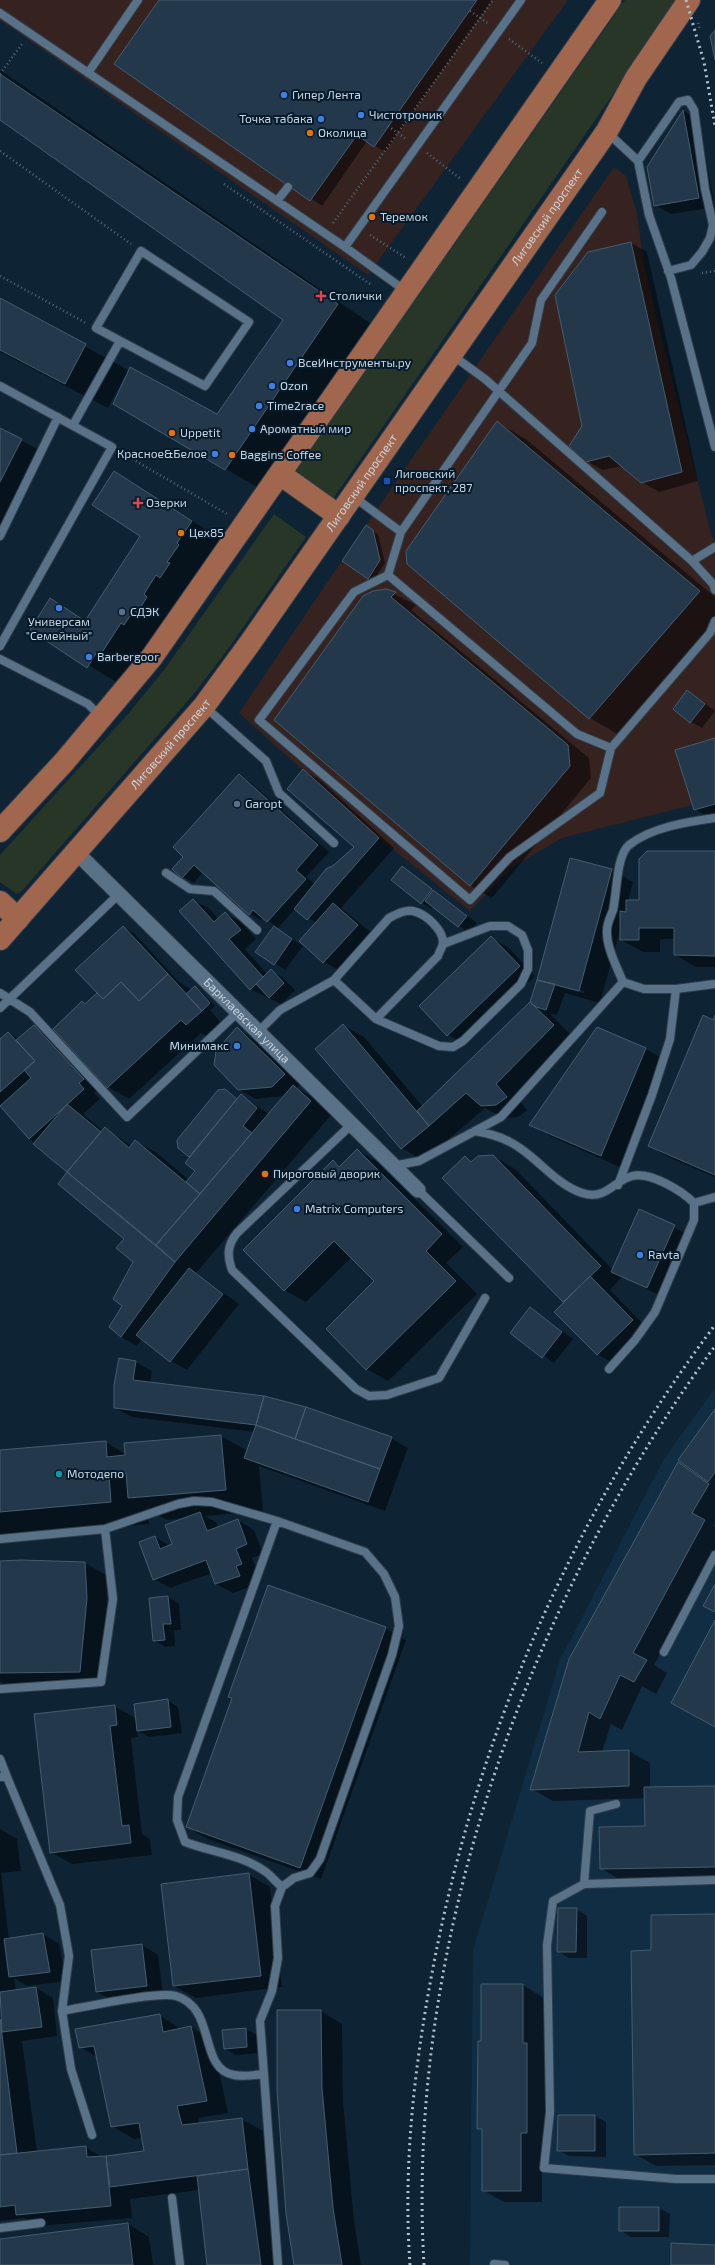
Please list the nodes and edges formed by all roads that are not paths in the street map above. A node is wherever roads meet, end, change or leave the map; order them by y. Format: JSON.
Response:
{"nodes":[{"id":1,"x":138,"y":0,"type":"edge"},
{"id":2,"x":521,"y":0,"type":"edge"},
{"id":3,"x":610,"y":0,"type":"edge"},
{"id":4,"x":689,"y":0,"type":"edge"},
{"id":5,"x":0,"y":13,"type":"edge"},
{"id":6,"x":88,"y":73,"type":"junction"},
{"id":7,"x":607,"y":131,"type":"junction"},
{"id":8,"x":638,"y":161,"type":"junction"},
{"id":9,"x":288,"y":187,"type":"dead end"},
{"id":10,"x":277,"y":201,"type":"junction"},
{"id":11,"x":602,"y":212,"type":"dead end"},
{"id":12,"x":345,"y":248,"type":"junction"},
{"id":13,"x":668,"y":271,"type":"junction"},
{"id":14,"x":407,"y":292,"type":"junction"},
{"id":15,"x":120,"y":341,"type":"junction"},
{"id":16,"x":451,"y":354,"type":"junction"},
{"id":17,"x":0,"y":386,"type":"edge"},
{"id":18,"x":498,"y":392,"type":"junction"},
{"id":19,"x":58,"y":417,"type":"junction"},
{"id":20,"x":73,"y":425,"type":"junction"},
{"id":21,"x":715,"y":447,"type":"edge"},
{"id":22,"x":280,"y":474,"type":"junction"},
{"id":23,"x":352,"y":496,"type":"junction"},
{"id":24,"x":339,"y":516,"type":"junction"},
{"id":25,"x":402,"y":532,"type":"junction"},
{"id":26,"x":0,"y":536,"type":"edge"},
{"id":27,"x":715,"y":547,"type":"edge"},
{"id":28,"x":692,"y":561,"type":"junction"},
{"id":29,"x":388,"y":575,"type":"junction"},
{"id":30,"x":715,"y":590,"type":"edge"},
{"id":31,"x":715,"y":621,"type":"edge"},
{"id":32,"x":0,"y":646,"type":"edge"},
{"id":33,"x":0,"y":659,"type":"edge"},
{"id":34,"x":204,"y":706,"type":"junction"},
{"id":35,"x":101,"y":717,"type":"junction"},
{"id":36,"x":611,"y":748,"type":"junction"},
{"id":37,"x":715,"y":818,"type":"edge"},
{"id":38,"x":0,"y":831,"type":"edge"},
{"id":39,"x":334,"y":843,"type":"dead end"},
{"id":40,"x":76,"y":852,"type":"junction"},
{"id":41,"x":166,"y":873,"type":"dead end"},
{"id":42,"x":119,"y":894,"type":"junction"},
{"id":43,"x":0,"y":902,"type":"edge"},
{"id":44,"x":18,"y":919,"type":"junction"},
{"id":45,"x":257,"y":930,"type":"dead end"},
{"id":46,"x":0,"y":939,"type":"edge"},
{"id":47,"x":443,"y":944,"type":"junction"},
{"id":48,"x":334,"y":980,"type":"junction"},
{"id":49,"x":623,"y":982,"type":"junction"},
{"id":50,"x":715,"y":984,"type":"edge"},
{"id":51,"x":676,"y":989,"type":"junction"},
{"id":52,"x":0,"y":993,"type":"edge"},
{"id":53,"x":9,"y":1000,"type":"junction"},
{"id":54,"x":0,"y":1008,"type":"edge"},
{"id":55,"x":238,"y":1012,"type":"junction"},
{"id":56,"x":376,"y":1019,"type":"junction"},
{"id":57,"x":258,"y":1032,"type":"junction"},
{"id":58,"x":351,"y":1125,"type":"junction"},
{"id":59,"x":475,"y":1131,"type":"junction"},
{"id":60,"x":392,"y":1166,"type":"junction"},
{"id":61,"x":618,"y":1185,"type":"junction"},
{"id":62,"x":418,"y":1190,"type":"joint"},
{"id":63,"x":715,"y":1197,"type":"edge"},
{"id":64,"x":694,"y":1203,"type":"junction"},
{"id":65,"x":510,"y":1278,"type":"dead end"},
{"id":66,"x":485,"y":1298,"type":"dead end"},
{"id":67,"x":609,"y":1369,"type":"dead end"},
{"id":68,"x":277,"y":1521,"type":"junction"},
{"id":69,"x":105,"y":1530,"type":"junction"},
{"id":70,"x":0,"y":1539,"type":"edge"},
{"id":71,"x":715,"y":1555,"type":"edge"},
{"id":72,"x":664,"y":1652,"type":"dead end"},
{"id":73,"x":0,"y":1689,"type":"edge"},
{"id":74,"x":0,"y":1759,"type":"edge"},
{"id":75,"x":4,"y":1777,"type":"edge"},
{"id":76,"x":616,"y":1804,"type":"dead end"},
{"id":77,"x":715,"y":1880,"type":"edge"},
{"id":78,"x":584,"y":1884,"type":"junction"},
{"id":79,"x":282,"y":1887,"type":"junction"},
{"id":80,"x":62,"y":2011,"type":"junction"},
{"id":81,"x":264,"y":2074,"type":"junction"},
{"id":82,"x":92,"y":2135,"type":"dead end"},
{"id":83,"x":715,"y":2179,"type":"edge"},
{"id":84,"x":172,"y":2198,"type":"dead end"},
{"id":85,"x":41,"y":2223,"type":"dead end"},
{"id":86,"x":0,"y":2228,"type":"edge"},
{"id":87,"x":494,"y":2264,"type":"edge"},
{"id":88,"x":180,"y":2265,"type":"edge"},
{"id":89,"x":278,"y":2265,"type":"edge"},
{"id":90,"x":505,"y":2265,"type":"edge"}],
"edges":[{"from":1,"to":6,"type":"lane"},
{"from":2,"to":12,"type":"lane"},
{"from":3,"to":14,"type":"main road"},
{"from":4,"to":7,"type":"main road","name":"Лиговский проспект"},
{"from":5,"to":6,"type":"lane"},
{"from":6,"to":10,"type":"lane"},
{"from":7,"to":8,"type":"lane"},
{"from":7,"to":16,"type":"main road","name":"Лиговский проспект"},
{"from":8,"to":13,"type":"lane"},
{"from":8,"to":13,"type":"lane"},
{"from":9,"to":10,"type":"lane"},
{"from":10,"to":12,"type":"lane"},
{"from":11,"to":18,"type":"lane"},
{"from":12,"to":14,"type":"lane"},
{"from":13,"to":21,"type":"lane"},
{"from":14,"to":22,"type":"main road"},
{"from":15,"to":15,"type":"lane"},
{"from":15,"to":20,"type":"lane"},
{"from":16,"to":18,"type":"lane"},
{"from":16,"to":23,"type":"main road","name":"Лиговский проспект"},
{"from":17,"to":19,"type":"lane"},
{"from":18,"to":25,"type":"lane"},
{"from":18,"to":28,"type":"lane"},
{"from":19,"to":20,"type":"lane"},
{"from":19,"to":26,"type":"lane"},
{"from":20,"to":32,"type":"lane"},
{"from":22,"to":24,"type":"main road"},
{"from":22,"to":35,"type":"main road"},
{"from":23,"to":24,"type":"main road","name":"Лиговский проспект"},
{"from":23,"to":25,"type":"lane"},
{"from":24,"to":34,"type":"main road","name":"Лиговский проспект"},
{"from":25,"to":29,"type":"lane"},
{"from":27,"to":28,"type":"lane"},
{"from":28,"to":30,"type":"lane"},
{"from":29,"to":36,"type":"lane"},
{"from":29,"to":36,"type":"lane"},
{"from":31,"to":36,"type":"lane"},
{"from":33,"to":35,"type":"lane"},
{"from":34,"to":39,"type":"lane"},
{"from":34,"to":40,"type":"main road","name":"Лиговский проспект"},
{"from":35,"to":38,"type":"main road"},
{"from":37,"to":49,"type":"lane"},
{"from":40,"to":42,"type":"street","name":"Барклаевская улица"},
{"from":40,"to":44,"type":"main road","name":"Лиговский проспект"},
{"from":41,"to":45,"type":"lane"},
{"from":42,"to":53,"type":"lane"},
{"from":42,"to":55,"type":"street","name":"Барклаевская улица"},
{"from":43,"to":44,"type":"main road"},
{"from":44,"to":46,"type":"main road","name":"Лиговский проспект"},
{"from":47,"to":48,"type":"lane"},
{"from":47,"to":56,"type":"lane"},
{"from":47,"to":56,"type":"lane"},
{"from":48,"to":56,"type":"lane"},
{"from":48,"to":57,"type":"lane"},
{"from":49,"to":51,"type":"lane"},
{"from":49,"to":59,"type":"lane"},
{"from":50,"to":51,"type":"lane"},
{"from":51,"to":61,"type":"lane"},
{"from":52,"to":53,"type":"lane"},
{"from":53,"to":54,"type":"lane"},
{"from":53,"to":55,"type":"lane"},
{"from":55,"to":57,"type":"street","name":"Барклаевская улица"},
{"from":57,"to":58,"type":"street","name":"Барклаевская улица"},
{"from":58,"to":60,"type":"street","name":"Барклаевская улица"},
{"from":58,"to":66,"type":"lane"},
{"from":59,"to":60,"type":"lane"},
{"from":59,"to":61,"type":"lane"},
{"from":60,"to":62,"type":"street","name":"Барклаевская улица"},
{"from":61,"to":64,"type":"lane"},
{"from":62,"to":65,"type":"lane"},
{"from":63,"to":64,"type":"lane"},
{"from":64,"to":67,"type":"lane"},
{"from":68,"to":69,"type":"lane"},
{"from":68,"to":79,"type":"lane"},
{"from":68,"to":79,"type":"lane"},
{"from":69,"to":70,"type":"lane"},
{"from":69,"to":73,"type":"lane"},
{"from":71,"to":72,"type":"lane"},
{"from":74,"to":75,"type":"lane"},
{"from":75,"to":80,"type":"lane"},
{"from":76,"to":78,"type":"lane"},
{"from":77,"to":78,"type":"lane"},
{"from":78,"to":83,"type":"lane"},
{"from":79,"to":81,"type":"lane"},
{"from":80,"to":81,"type":"lane"},
{"from":80,"to":82,"type":"lane"},
{"from":81,"to":89,"type":"lane"},
{"from":84,"to":88,"type":"lane"},
{"from":85,"to":86,"type":"lane"},
{"from":87,"to":90,"type":"lane"}]}
